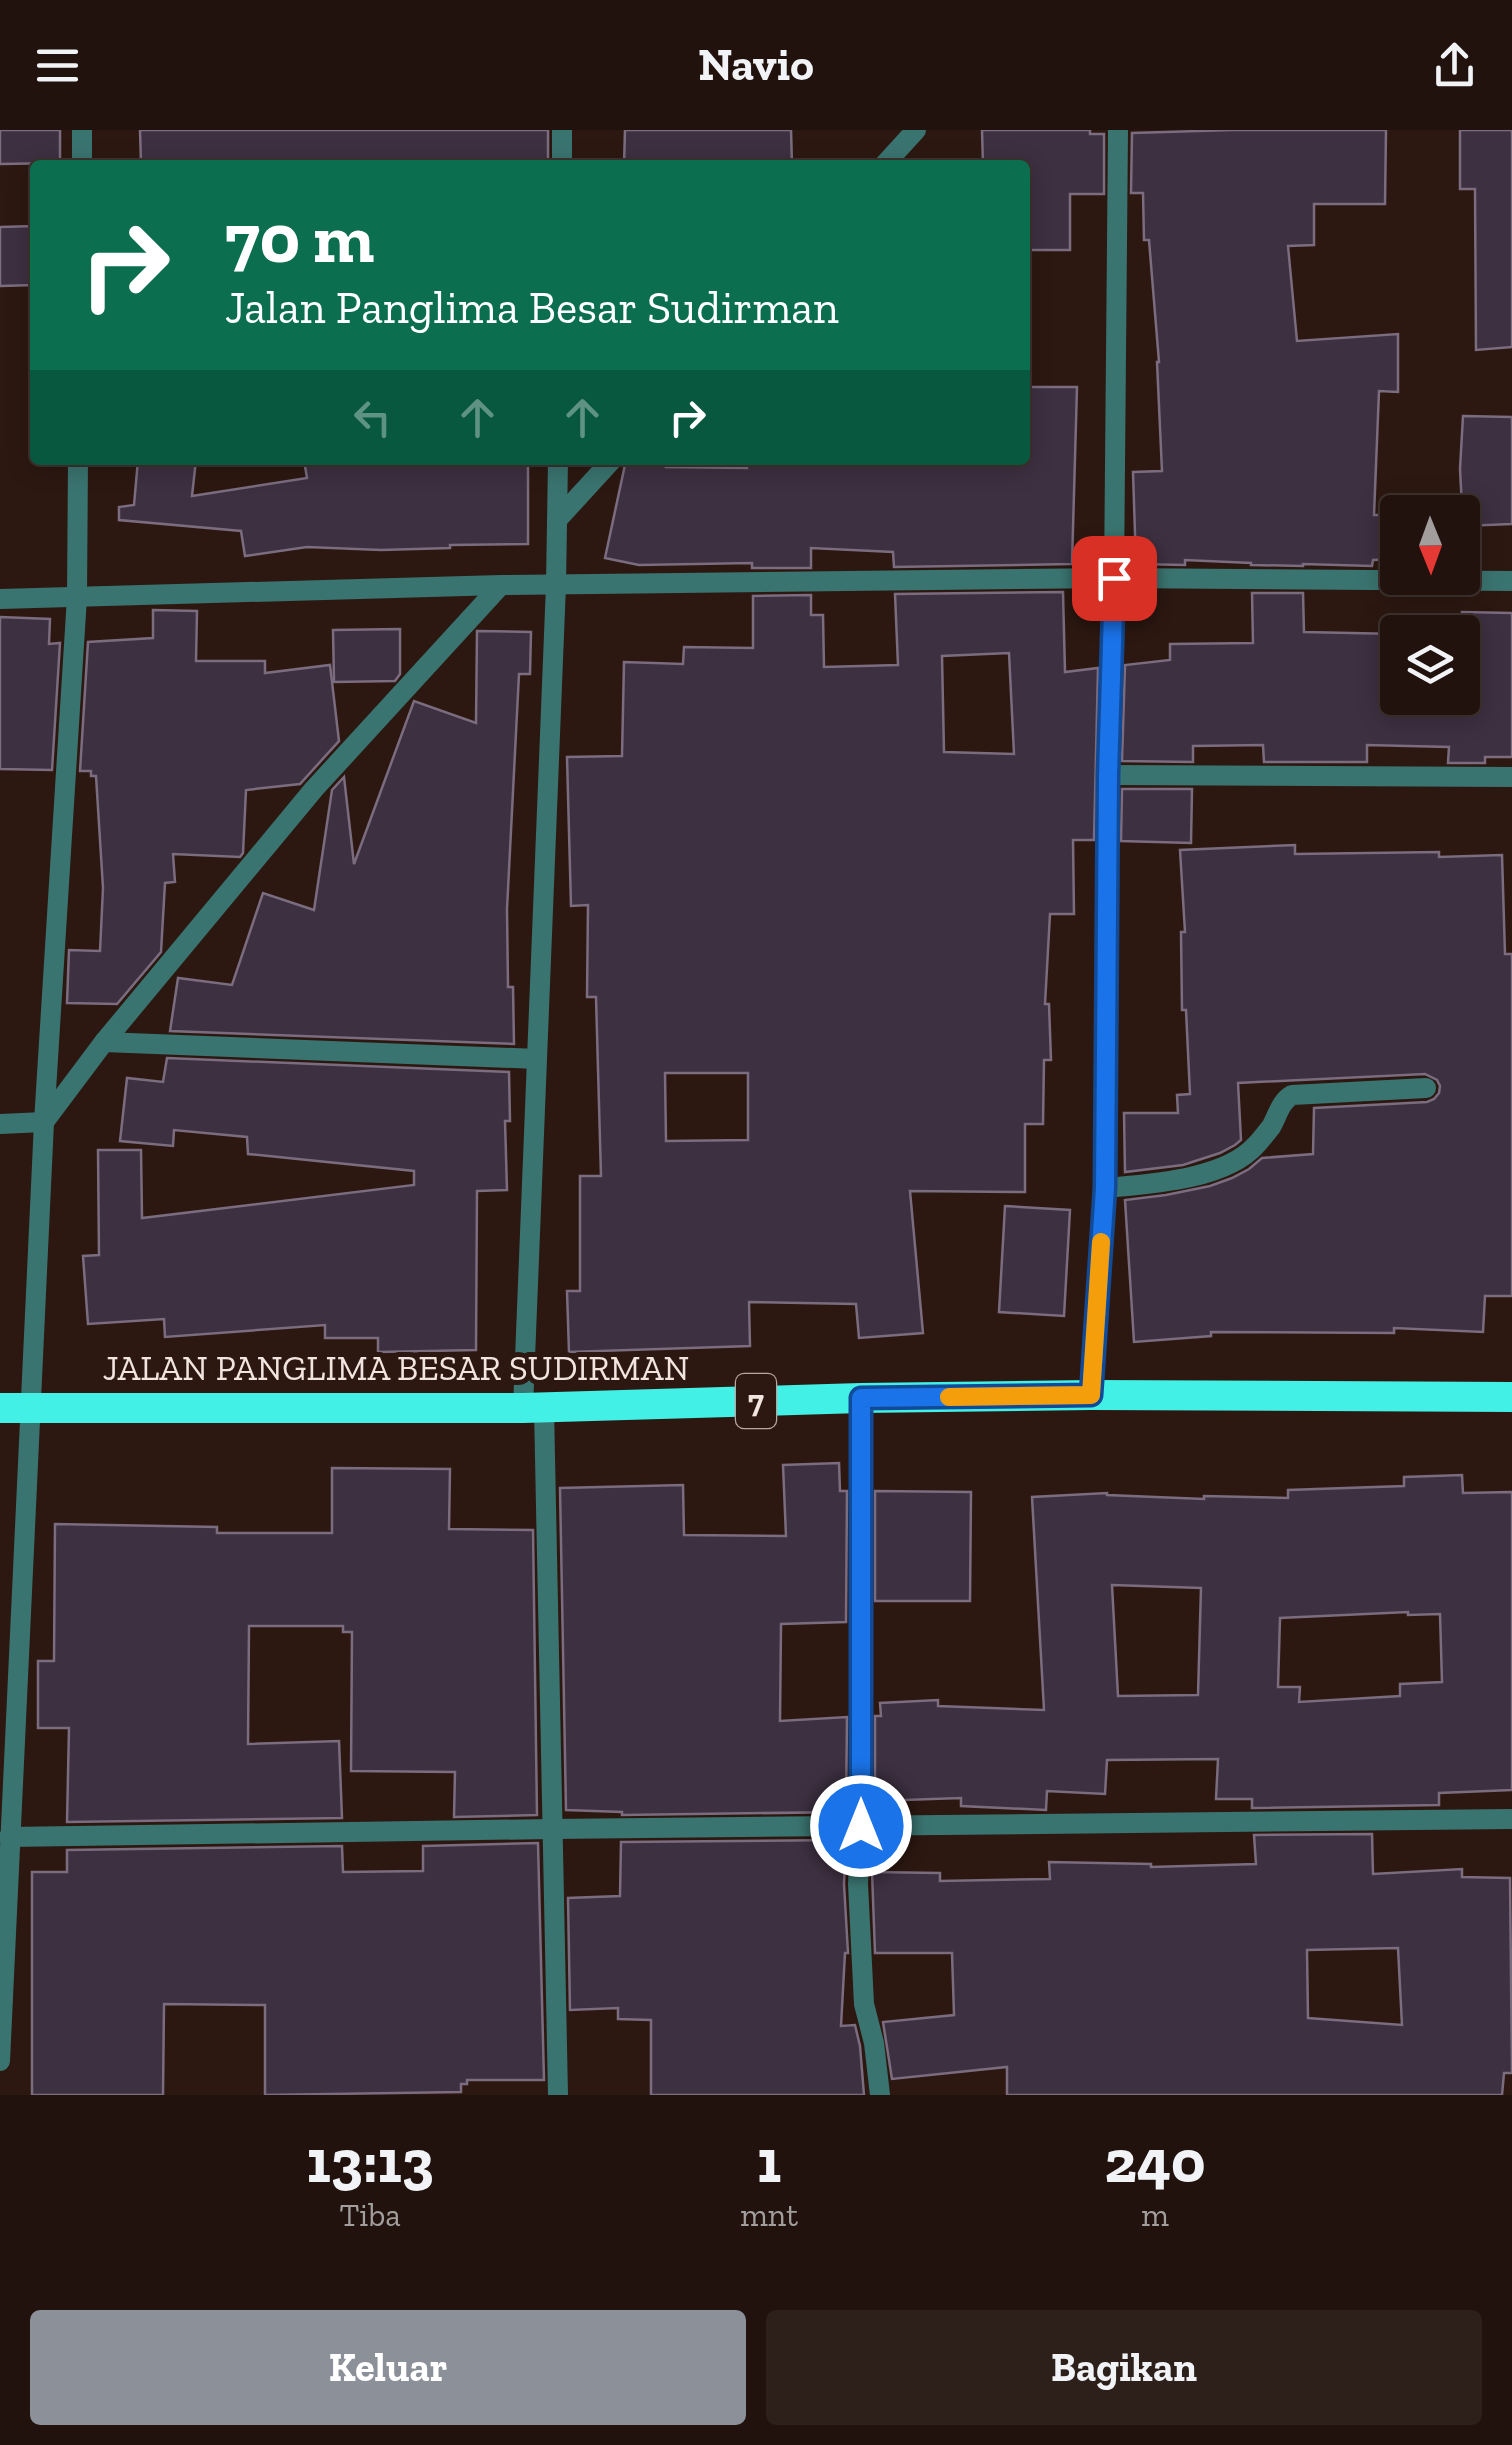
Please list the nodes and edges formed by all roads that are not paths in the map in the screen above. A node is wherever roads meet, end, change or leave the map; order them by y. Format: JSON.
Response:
{"nodes":[{"id":1,"x":82,"y":130,"type":"edge"},
{"id":2,"x":562,"y":130,"type":"edge"},
{"id":3,"x":916,"y":130,"type":"edge"},
{"id":4,"x":1118,"y":130,"type":"edge"},
{"id":5,"x":82,"y":160,"type":"edge"},
{"id":6,"x":562,"y":160,"type":"edge"},
{"id":7,"x":889,"y":160,"type":"edge"},
{"id":8,"x":78,"y":465,"type":"edge"},
{"id":9,"x":558,"y":465,"type":"edge"},
{"id":10,"x":607,"y":465,"type":"edge"},
{"id":11,"x":557,"y":520,"type":"junction"},
{"id":12,"x":1114,"y":578,"type":"junction"},
{"id":13,"x":1512,"y":580,"type":"edge"},
{"id":14,"x":501,"y":585,"type":"junction"},
{"id":15,"x":556,"y":585,"type":"junction"},
{"id":16,"x":76,"y":597,"type":"junction"},
{"id":17,"x":0,"y":598,"type":"edge"},
{"id":18,"x":1108,"y":775,"type":"junction"},
{"id":19,"x":1512,"y":777,"type":"edge"},
{"id":20,"x":104,"y":1042,"type":"junction"},
{"id":21,"x":537,"y":1060,"type":"junction"},
{"id":22,"x":1426,"y":1088,"type":"dead end"},
{"id":23,"x":44,"y":1122,"type":"junction"},
{"id":24,"x":0,"y":1124,"type":"edge"},
{"id":25,"x":1105,"y":1188,"type":"junction"},
{"id":26,"x":1091,"y":1395,"type":"junction"},
{"id":27,"x":1512,"y":1397,"type":"edge"},
{"id":28,"x":861,"y":1398,"type":"junction"},
{"id":29,"x":15,"y":1408,"type":"edge"},
{"id":30,"x":533,"y":1408,"type":"junction"},
{"id":31,"x":1512,"y":1819,"type":"edge"},
{"id":32,"x":861,"y":1826,"type":"junction"},
{"id":33,"x":551,"y":1829,"type":"junction"},
{"id":34,"x":10,"y":1838,"type":"junction"},
{"id":35,"x":0,"y":2061,"type":"edge"},
{"id":36,"x":558,"y":2095,"type":"edge"},
{"id":37,"x":880,"y":2095,"type":"edge"}],
"edges":[{"from":1,"to":5,"type":"street"},
{"from":2,"to":6,"type":"street"},
{"from":3,"to":7,"type":"street"},
{"from":4,"to":12,"type":"street"},
{"from":8,"to":16,"type":"street"},
{"from":9,"to":11,"type":"street"},
{"from":10,"to":11,"type":"street"},
{"from":11,"to":15,"type":"street"},
{"from":12,"to":13,"type":"street"},
{"from":12,"to":15,"type":"street"},
{"from":12,"to":18,"type":"street"},
{"from":14,"to":15,"type":"street"},
{"from":14,"to":16,"type":"street"},
{"from":14,"to":20,"type":"street"},
{"from":15,"to":21,"type":"street"},
{"from":16,"to":17,"type":"street"},
{"from":16,"to":23,"type":"street"},
{"from":18,"to":19,"type":"street"},
{"from":18,"to":25,"type":"street"},
{"from":20,"to":21,"type":"street"},
{"from":20,"to":23,"type":"street"},
{"from":21,"to":30,"type":"street"},
{"from":22,"to":25,"type":"street"},
{"from":23,"to":24,"type":"street"},
{"from":23,"to":29,"type":"street"},
{"from":25,"to":26,"type":"street"},
{"from":26,"to":27,"type":"highway","name":"JALAN PANGLIMA BESAR SUDIRMAN","number":"7"},
{"from":26,"to":28,"type":"highway","name":"JALAN PANGLIMA BESAR SUDIRMAN","number":"7"},
{"from":28,"to":30,"type":"highway","name":"JALAN PANGLIMA BESAR SUDIRMAN","number":"7"},
{"from":28,"to":32,"type":"street"},
{"from":29,"to":30,"type":"highway","name":"JALAN PANGLIMA BESAR SUDIRMAN","number":"7"},
{"from":29,"to":34,"type":"street"},
{"from":30,"to":33,"type":"street"},
{"from":31,"to":32,"type":"street"},
{"from":32,"to":33,"type":"street"},
{"from":32,"to":37,"type":"street"},
{"from":33,"to":34,"type":"street"},
{"from":33,"to":36,"type":"street"},
{"from":34,"to":35,"type":"street"}]}
